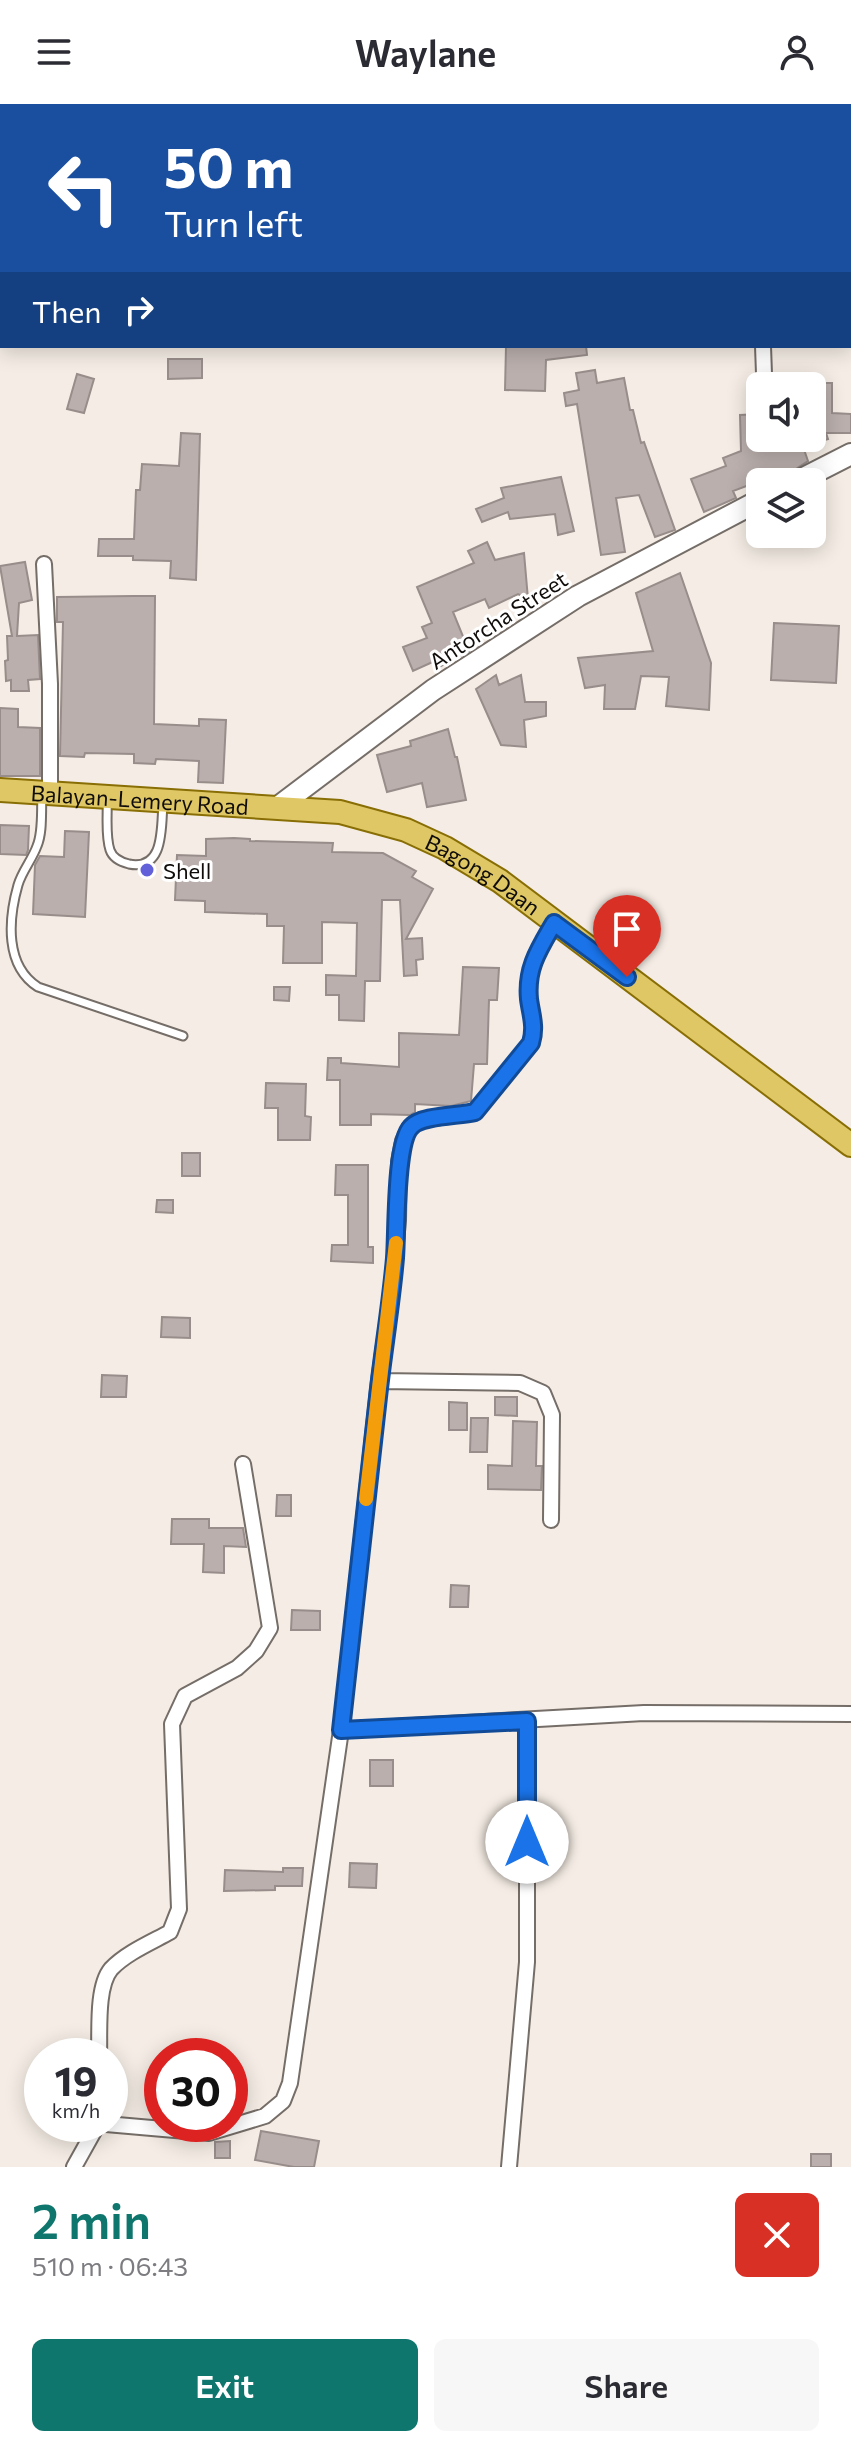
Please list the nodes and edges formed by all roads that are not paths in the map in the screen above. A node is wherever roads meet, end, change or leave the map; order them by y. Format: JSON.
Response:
{"nodes":[{"id":1,"x":763,"y":348,"type":"edge"},
{"id":2,"x":764,"y":372,"type":"edge"},
{"id":3,"x":851,"y":454,"type":"edge"},
{"id":4,"x":824,"y":468,"type":"edge"},
{"id":5,"x":746,"y":507,"type":"edge"},
{"id":6,"x":44,"y":564,"type":"dead end"},
{"id":7,"x":0,"y":790,"type":"edge"},
{"id":8,"x":46,"y":794,"type":"junction"},
{"id":9,"x":107,"y":798,"type":"junction"},
{"id":10,"x":163,"y":801,"type":"junction"},
{"id":11,"x":278,"y":807,"type":"junction"},
{"id":12,"x":554,"y":923,"type":"junction"},
{"id":13,"x":183,"y":1036,"type":"dead end"},
{"id":14,"x":851,"y":1145,"type":"edge"},
{"id":15,"x":379,"y":1381,"type":"junction"},
{"id":16,"x":243,"y":1464,"type":"dead end"},
{"id":17,"x":551,"y":1520,"type":"dead end"},
{"id":18,"x":851,"y":1714,"type":"edge"},
{"id":19,"x":527,"y":1721,"type":"junction"},
{"id":20,"x":341,"y":1730,"type":"junction"},
{"id":21,"x":100,"y":2038,"type":"edge"},
{"id":22,"x":128,"y":2126,"type":"edge"},
{"id":23,"x":88,"y":2142,"type":"edge"},
{"id":24,"x":74,"y":2167,"type":"edge"},
{"id":25,"x":509,"y":2167,"type":"edge"}],
"edges":[{"from":1,"to":2,"type":"street"},
{"from":3,"to":4,"type":"main road"},
{"from":5,"to":11,"type":"main road","name":"Antorcha Street"},
{"from":6,"to":8,"type":"street"},
{"from":7,"to":8,"type":"main road","name":"Balayan-Lemery Road"},
{"from":8,"to":9,"type":"main road","name":"Balayan-Lemery Road"},
{"from":8,"to":13,"type":"lane"},
{"from":9,"to":10,"type":"main road","name":"Balayan-Lemery Road"},
{"from":9,"to":10,"type":"lane"},
{"from":10,"to":11,"type":"main road","name":"Balayan-Lemery Road"},
{"from":11,"to":12,"type":"main road","name":"Bagong Daan"},
{"from":12,"to":14,"type":"main road","name":"Bagong Daan"},
{"from":12,"to":15,"type":"street"},
{"from":15,"to":17,"type":"street"},
{"from":15,"to":20,"type":"street"},
{"from":16,"to":21,"type":"street"},
{"from":18,"to":19,"type":"street"},
{"from":19,"to":20,"type":"street"},
{"from":19,"to":25,"type":"street"},
{"from":20,"to":22,"type":"street"},
{"from":23,"to":24,"type":"street"}]}
